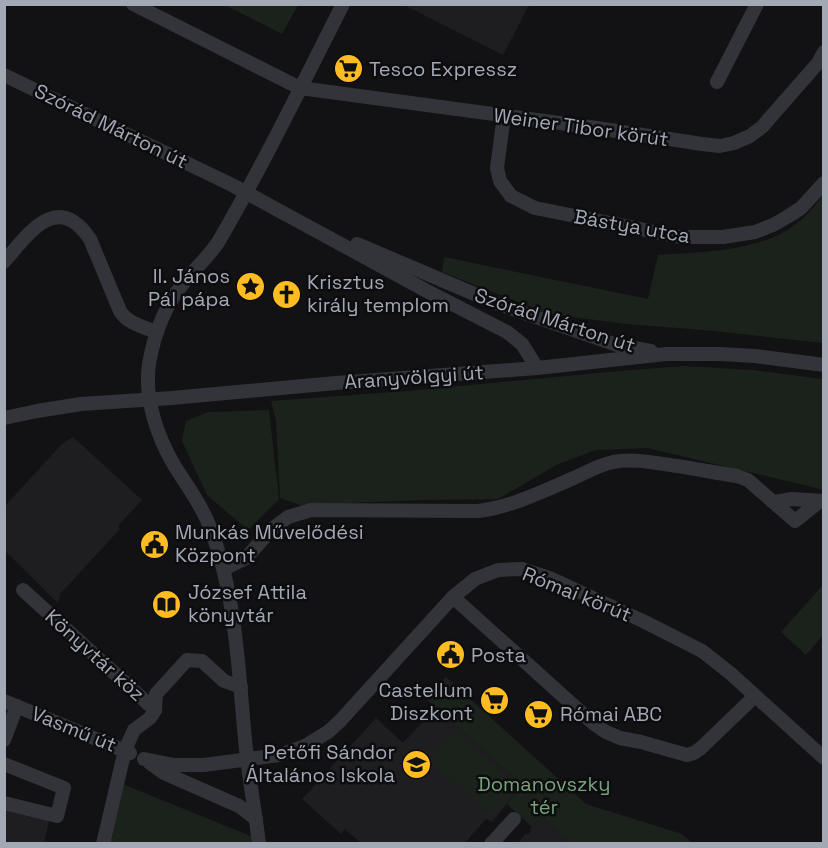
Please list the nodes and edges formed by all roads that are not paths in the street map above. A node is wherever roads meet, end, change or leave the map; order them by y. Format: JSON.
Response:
{"nodes":[{"id":1,"x":134,"y":4,"type":"edge"},
{"id":2,"x":343,"y":4,"type":"edge"},
{"id":3,"x":757,"y":4,"type":"edge"},
{"id":4,"x":822,"y":61,"type":"edge"},
{"id":5,"x":4,"y":75,"type":"edge"},
{"id":6,"x":717,"y":82,"type":"dead end"},
{"id":7,"x":300,"y":88,"type":"junction"},
{"id":8,"x":504,"y":115,"type":"junction"},
{"id":9,"x":824,"y":183,"type":"edge"},
{"id":10,"x":246,"y":192,"type":"junction"},
{"id":11,"x":280,"y":212,"type":"junction"},
{"id":12,"x":5,"y":261,"type":"edge"},
{"id":13,"x":157,"y":332,"type":"junction"},
{"id":14,"x":666,"y":354,"type":"junction"},
{"id":15,"x":824,"y":365,"type":"edge"},
{"id":16,"x":537,"y":368,"type":"junction"},
{"id":17,"x":150,"y":399,"type":"junction"},
{"id":18,"x":4,"y":418,"type":"edge"},
{"id":19,"x":822,"y":501,"type":"edge"},
{"id":20,"x":775,"y":502,"type":"junction"},
{"id":21,"x":224,"y":569,"type":"junction"},
{"id":22,"x":23,"y":590,"type":"dead end"},
{"id":23,"x":453,"y":597,"type":"junction"},
{"id":24,"x":241,"y":687,"type":"junction"},
{"id":25,"x":755,"y":696,"type":"junction"},
{"id":26,"x":11,"y":703,"type":"edge"},
{"id":27,"x":155,"y":710,"type":"junction"},
{"id":28,"x":4,"y":740,"type":"edge"},
{"id":29,"x":124,"y":750,"type":"junction"},
{"id":30,"x":824,"y":758,"type":"edge"},
{"id":31,"x":144,"y":759,"type":"junction"},
{"id":32,"x":247,"y":759,"type":"junction"},
{"id":33,"x":4,"y":764,"type":"edge"},
{"id":34,"x":4,"y":804,"type":"edge"},
{"id":35,"x":256,"y":819,"type":"junction"},
{"id":36,"x":514,"y":819,"type":"dead end"},
{"id":37,"x":103,"y":843,"type":"edge"},
{"id":38,"x":260,"y":843,"type":"edge"},
{"id":39,"x":491,"y":843,"type":"edge"}],
"edges":[{"from":1,"to":7,"type":"street","name":"Weiner Tibor körút"},
{"from":2,"to":7,"type":"street"},
{"from":3,"to":6,"type":"street"},
{"from":4,"to":8,"type":"street","name":"Weiner Tibor körút"},
{"from":5,"to":10,"type":"street","name":"Szórád Márton út"},
{"from":7,"to":8,"type":"street","name":"Weiner Tibor körút"},
{"from":7,"to":10,"type":"street"},
{"from":8,"to":9,"type":"street","name":"Bástya utca"},
{"from":10,"to":11,"type":"street","name":"Szórád Márton út"},
{"from":10,"to":13,"type":"street"},
{"from":11,"to":14,"type":"street","name":"Szórád Márton út"},
{"from":11,"to":16,"type":"street","name":"Szórád Márton út"},
{"from":12,"to":13,"type":"street"},
{"from":13,"to":17,"type":"street"},
{"from":14,"to":15,"type":"street","name":"Aranyvölgyi út"},
{"from":14,"to":16,"type":"street","name":"Aranyvölgyi út"},
{"from":16,"to":17,"type":"street","name":"Aranyvölgyi út"},
{"from":17,"to":18,"type":"street","name":"Aranyvölgyi út"},
{"from":17,"to":21,"type":"street"},
{"from":19,"to":20,"type":"street"},
{"from":19,"to":20,"type":"street"},
{"from":20,"to":21,"type":"street"},
{"from":21,"to":24,"type":"street"},
{"from":22,"to":27,"type":"street","name":"Könyvtár köz"},
{"from":23,"to":25,"type":"street","name":"Római körút"},
{"from":23,"to":25,"type":"street"},
{"from":23,"to":32,"type":"street","name":"Római körút"},
{"from":24,"to":27,"type":"street"},
{"from":24,"to":32,"type":"street"},
{"from":25,"to":30,"type":"street","name":"Római körút"},
{"from":26,"to":28,"type":"street"},
{"from":26,"to":29,"type":"street","name":"Vasmű út"},
{"from":27,"to":29,"type":"street","name":"Könyvtár köz"},
{"from":29,"to":31,"type":"street","name":"Vasmű út"},
{"from":29,"to":37,"type":"street"},
{"from":31,"to":32,"type":"street","name":"Vasmű út"},
{"from":31,"to":35,"type":"street","name":"Vasmű út"},
{"from":32,"to":35,"type":"street"},
{"from":33,"to":34,"type":"street"},
{"from":35,"to":38,"type":"street"},
{"from":36,"to":39,"type":"street"}]}
